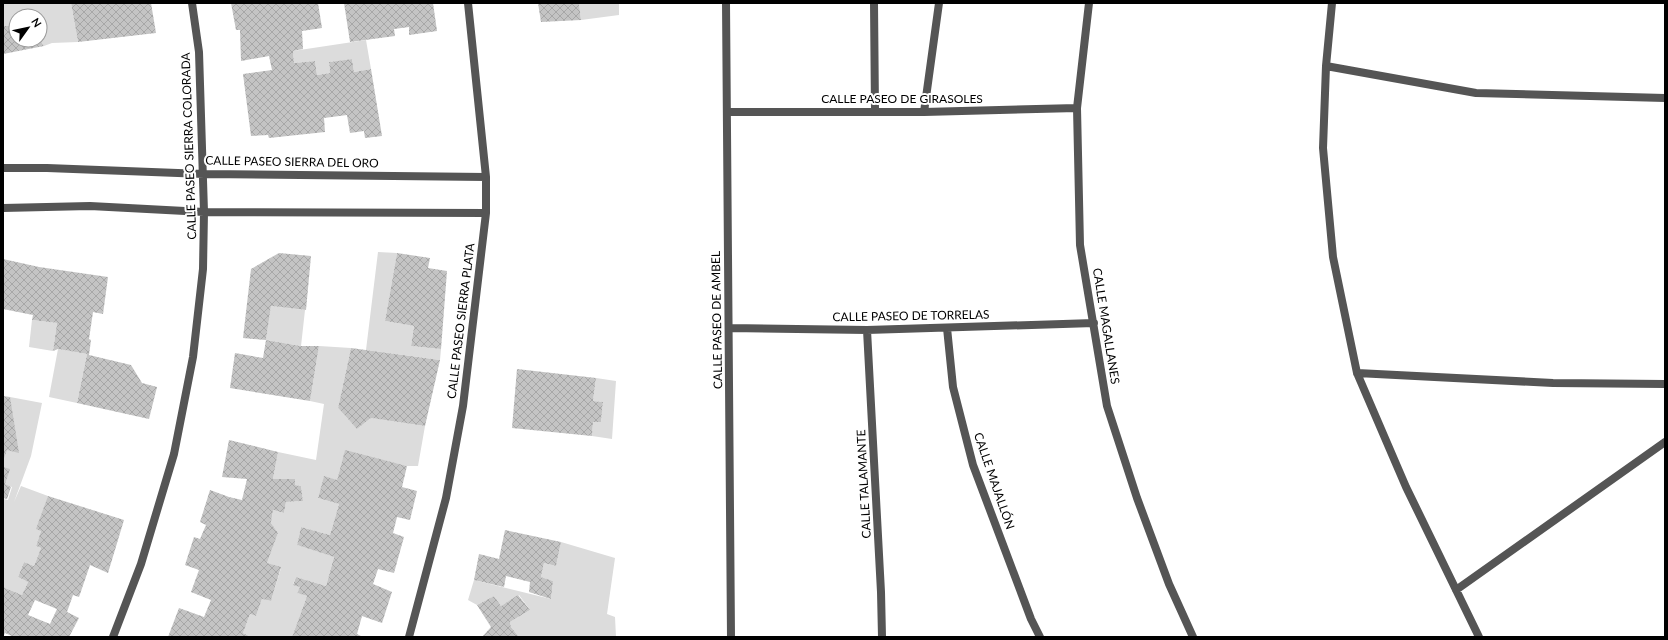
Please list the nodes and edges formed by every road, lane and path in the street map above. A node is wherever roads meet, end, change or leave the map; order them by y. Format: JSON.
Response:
{"nodes":[{"id":1,"x":192,"y":3,"type":"edge"},
{"id":2,"x":468,"y":3,"type":"edge"},
{"id":3,"x":726,"y":3,"type":"edge"},
{"id":4,"x":874,"y":3,"type":"edge"},
{"id":5,"x":939,"y":3,"type":"edge"},
{"id":6,"x":1089,"y":3,"type":"edge"},
{"id":7,"x":1332,"y":3,"type":"edge"},
{"id":8,"x":1326,"y":66,"type":"junction"},
{"id":9,"x":1665,"y":98,"type":"edge"},
{"id":10,"x":1077,"y":108,"type":"junction"},
{"id":11,"x":876,"y":111,"type":"junction"},
{"id":12,"x":727,"y":112,"type":"junction"},
{"id":13,"x":924,"y":112,"type":"junction"},
{"id":14,"x":3,"y":168,"type":"edge"},
{"id":15,"x":204,"y":174,"type":"junction"},
{"id":16,"x":486,"y":177,"type":"junction"},
{"id":17,"x":3,"y":208,"type":"edge"},
{"id":18,"x":204,"y":212,"type":"junction"},
{"id":19,"x":486,"y":213,"type":"junction"},
{"id":20,"x":1094,"y":323,"type":"junction"},
{"id":21,"x":729,"y":328,"type":"junction"},
{"id":22,"x":947,"y":328,"type":"junction"},
{"id":23,"x":867,"y":330,"type":"junction"},
{"id":24,"x":1357,"y":373,"type":"junction"},
{"id":25,"x":1665,"y":384,"type":"edge"},
{"id":26,"x":1665,"y":442,"type":"edge"},
{"id":27,"x":1456,"y":590,"type":"junction"},
{"id":28,"x":113,"y":637,"type":"edge"},
{"id":29,"x":409,"y":637,"type":"edge"},
{"id":30,"x":731,"y":637,"type":"edge"},
{"id":31,"x":882,"y":637,"type":"edge"},
{"id":32,"x":1040,"y":637,"type":"edge"},
{"id":33,"x":1194,"y":637,"type":"edge"},
{"id":34,"x":1479,"y":637,"type":"edge"}],
"edges":[{"from":1,"to":15,"type":"street","name":"CALLE PASEO SIERRA COLORADA"},
{"from":2,"to":16,"type":"street","name":"CALLE PASEO SIERRA PLATA"},
{"from":3,"to":12,"type":"street","name":"CALLE PASEO DE AMBEL"},
{"from":4,"to":11,"type":"street"},
{"from":5,"to":13,"type":"street"},
{"from":6,"to":10,"type":"street","name":"CALLE MAGALLANES"},
{"from":7,"to":8,"type":"street"},
{"from":8,"to":9,"type":"street"},
{"from":8,"to":24,"type":"street"},
{"from":10,"to":13,"type":"street","name":"CALLE PASEO DE GIRASOLES"},
{"from":10,"to":20,"type":"street","name":"CALLE MAGALLANES"},
{"from":11,"to":12,"type":"street","name":"CALLE PASEO DE GIRASOLES"},
{"from":11,"to":13,"type":"street","name":"CALLE PASEO DE GIRASOLES"},
{"from":12,"to":21,"type":"street","name":"CALLE PASEO DE AMBEL"},
{"from":14,"to":15,"type":"street","name":"CALLE PASEO SIERRA DEL ORO"},
{"from":15,"to":16,"type":"street","name":"CALLE PASEO SIERRA DEL ORO"},
{"from":15,"to":18,"type":"street","name":"CALLE PASEO SIERRA COLORADA"},
{"from":16,"to":19,"type":"street","name":"CALLE PASEO SIERRA PLATA"},
{"from":17,"to":18,"type":"street"},
{"from":18,"to":19,"type":"street"},
{"from":18,"to":28,"type":"street","name":"CALLE PASEO SIERRA COLORADA"},
{"from":19,"to":29,"type":"street","name":"CALLE PASEO SIERRA PLATA"},
{"from":20,"to":22,"type":"street","name":"CALLE PASEO DE TORRELAS"},
{"from":20,"to":33,"type":"street","name":"CALLE MAGALLANES"},
{"from":21,"to":23,"type":"street","name":"CALLE PASEO DE TORRELAS"},
{"from":21,"to":30,"type":"street","name":"CALLE PASEO DE AMBEL"},
{"from":22,"to":23,"type":"street","name":"CALLE PASEO DE TORRELAS"},
{"from":22,"to":32,"type":"street","name":"CALLE MAJALLÓN"},
{"from":23,"to":31,"type":"street","name":"CALLE TALAMANTE"},
{"from":24,"to":25,"type":"street"},
{"from":24,"to":27,"type":"street"},
{"from":26,"to":27,"type":"street"},
{"from":27,"to":34,"type":"street"}]}
